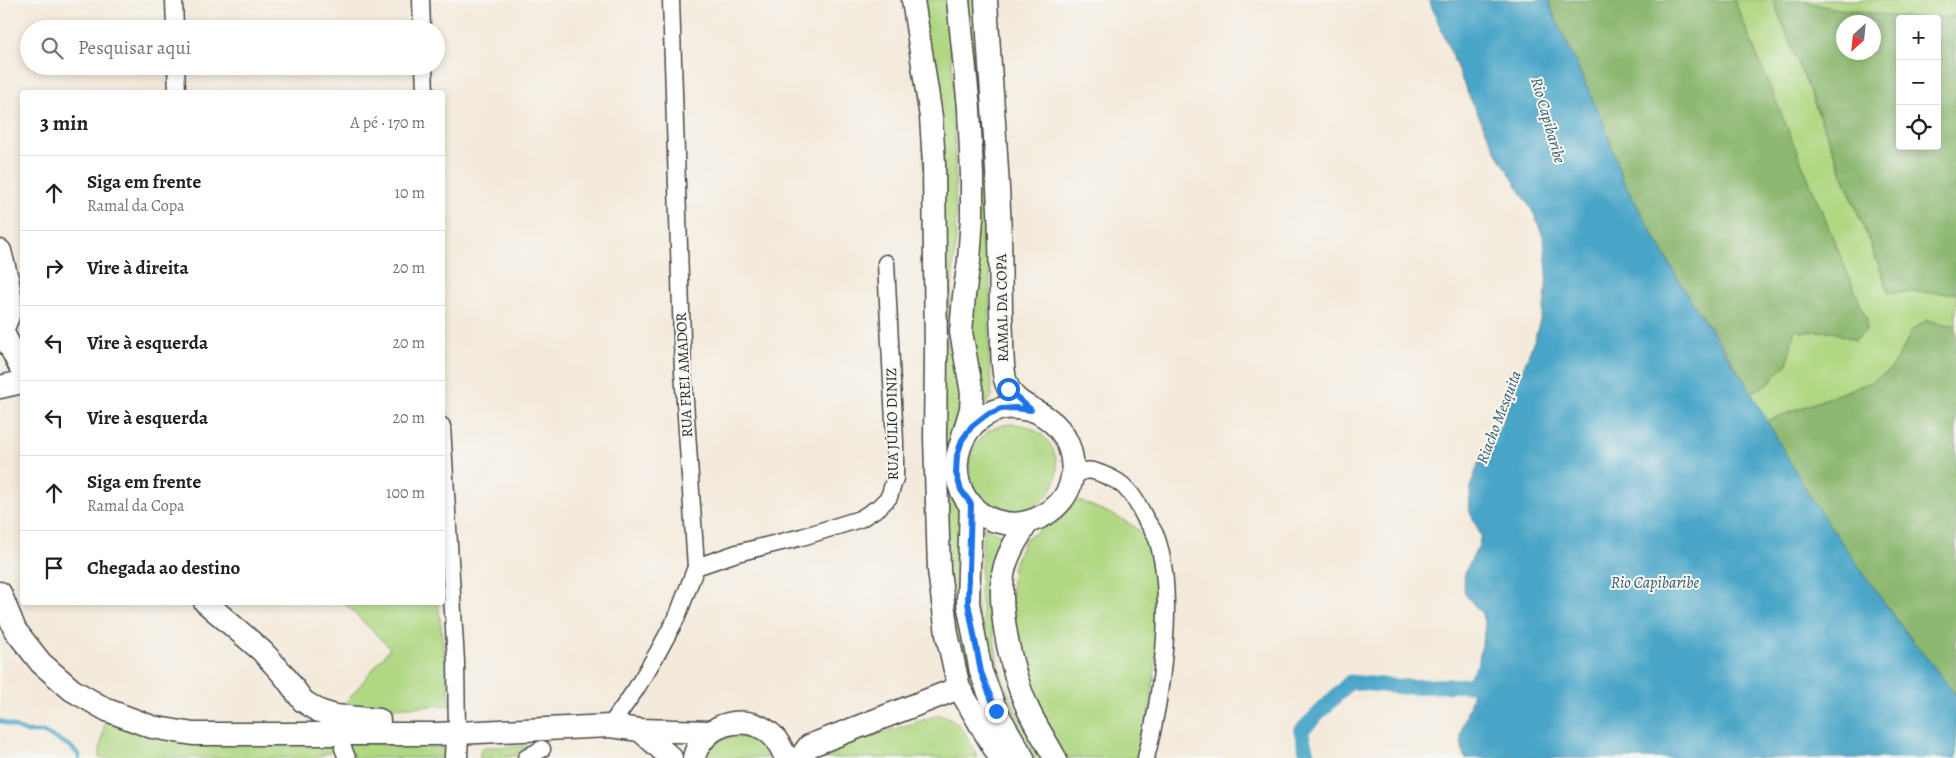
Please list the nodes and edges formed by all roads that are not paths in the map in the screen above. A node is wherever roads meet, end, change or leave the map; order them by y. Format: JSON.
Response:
{"nodes":[{"id":1,"x":174,"y":0,"type":"edge"},
{"id":2,"x":421,"y":0,"type":"edge"},
{"id":3,"x":671,"y":0,"type":"edge"},
{"id":4,"x":913,"y":0,"type":"edge"},
{"id":5,"x":958,"y":0,"type":"edge"},
{"id":6,"x":986,"y":0,"type":"edge"},
{"id":7,"x":175,"y":20,"type":"edge"},
{"id":8,"x":422,"y":20,"type":"edge"},
{"id":9,"x":176,"y":75,"type":"edge"},
{"id":10,"x":424,"y":75,"type":"edge"},
{"id":11,"x":177,"y":90,"type":"edge"},
{"id":12,"x":425,"y":90,"type":"edge"},
{"id":13,"x":0,"y":251,"type":"edge"},
{"id":14,"x":886,"y":263,"type":"dead end"},
{"id":15,"x":1,"y":329,"type":"edge"},
{"id":16,"x":20,"y":366,"type":"edge"},
{"id":17,"x":20,"y":382,"type":"edge"},
{"id":18,"x":0,"y":387,"type":"edge"},
{"id":19,"x":1031,"y":410,"type":"junction"},
{"id":20,"x":962,"y":440,"type":"junction"},
{"id":21,"x":946,"y":474,"type":"junction"},
{"id":22,"x":445,"y":477,"type":"edge"},
{"id":23,"x":1072,"y":478,"type":"junction"},
{"id":24,"x":971,"y":504,"type":"junction"},
{"id":25,"x":1026,"y":523,"type":"junction"},
{"id":26,"x":696,"y":568,"type":"junction"},
{"id":27,"x":0,"y":593,"type":"edge"},
{"id":28,"x":208,"y":605,"type":"edge"},
{"id":29,"x":959,"y":688,"type":"junction"},
{"id":30,"x":303,"y":701,"type":"junction"},
{"id":31,"x":610,"y":726,"type":"junction"},
{"id":32,"x":640,"y":730,"type":"junction"},
{"id":33,"x":710,"y":732,"type":"junction"},
{"id":34,"x":300,"y":733,"type":"junction"},
{"id":35,"x":446,"y":733,"type":"junction"},
{"id":36,"x":770,"y":733,"type":"junction"},
{"id":37,"x":542,"y":749,"type":"dead end"},
{"id":38,"x":805,"y":752,"type":"edge"},
{"id":39,"x":456,"y":758,"type":"edge"},
{"id":40,"x":526,"y":758,"type":"edge"},
{"id":41,"x":671,"y":758,"type":"edge"},
{"id":42,"x":694,"y":758,"type":"edge"},
{"id":43,"x":786,"y":758,"type":"edge"},
{"id":44,"x":1000,"y":758,"type":"edge"},
{"id":45,"x":1023,"y":758,"type":"edge"},
{"id":46,"x":1055,"y":758,"type":"edge"},
{"id":47,"x":1146,"y":758,"type":"edge"}],
"edges":[{"from":1,"to":7,"type":"street"},
{"from":2,"to":8,"type":"street"},
{"from":3,"to":26,"type":"street","name":"RUA FREI AMADOR"},
{"from":4,"to":21,"type":"street"},
{"from":5,"to":20,"type":"street","name":"RAMAL DA COPA"},
{"from":6,"to":19,"type":"street","name":"RAMAL DA COPA"},
{"from":9,"to":11,"type":"street"},
{"from":10,"to":12,"type":"street"},
{"from":13,"to":15,"type":"street"},
{"from":14,"to":26,"type":"street","name":"RUA JÚLIO DINIZ"},
{"from":15,"to":16,"type":"street"},
{"from":17,"to":18,"type":"street"},
{"from":19,"to":20,"type":"street"},
{"from":19,"to":23,"type":"street","name":"RAMAL DA COPA"},
{"from":20,"to":21,"type":"street"},
{"from":21,"to":24,"type":"street"},
{"from":21,"to":29,"type":"street"},
{"from":22,"to":35,"type":"street"},
{"from":23,"to":25,"type":"street","name":"RAMAL DA COPA"},
{"from":23,"to":47,"type":"street"},
{"from":24,"to":25,"type":"street"},
{"from":24,"to":45,"type":"street"},
{"from":25,"to":46,"type":"street"},
{"from":26,"to":31,"type":"street","name":"RUA FREI AMADOR"},
{"from":27,"to":34,"type":"street"},
{"from":28,"to":30,"type":"street"},
{"from":29,"to":38,"type":"street"},
{"from":29,"to":44,"type":"street"},
{"from":30,"to":34,"type":"street"},
{"from":30,"to":35,"type":"street"},
{"from":31,"to":32,"type":"street"},
{"from":31,"to":35,"type":"street"},
{"from":32,"to":33,"type":"street"},
{"from":32,"to":41,"type":"street"},
{"from":33,"to":36,"type":"street"},
{"from":33,"to":42,"type":"street"},
{"from":34,"to":35,"type":"street"},
{"from":35,"to":39,"type":"street"},
{"from":36,"to":38,"type":"street"},
{"from":36,"to":43,"type":"street"},
{"from":37,"to":40,"type":"street"}]}
